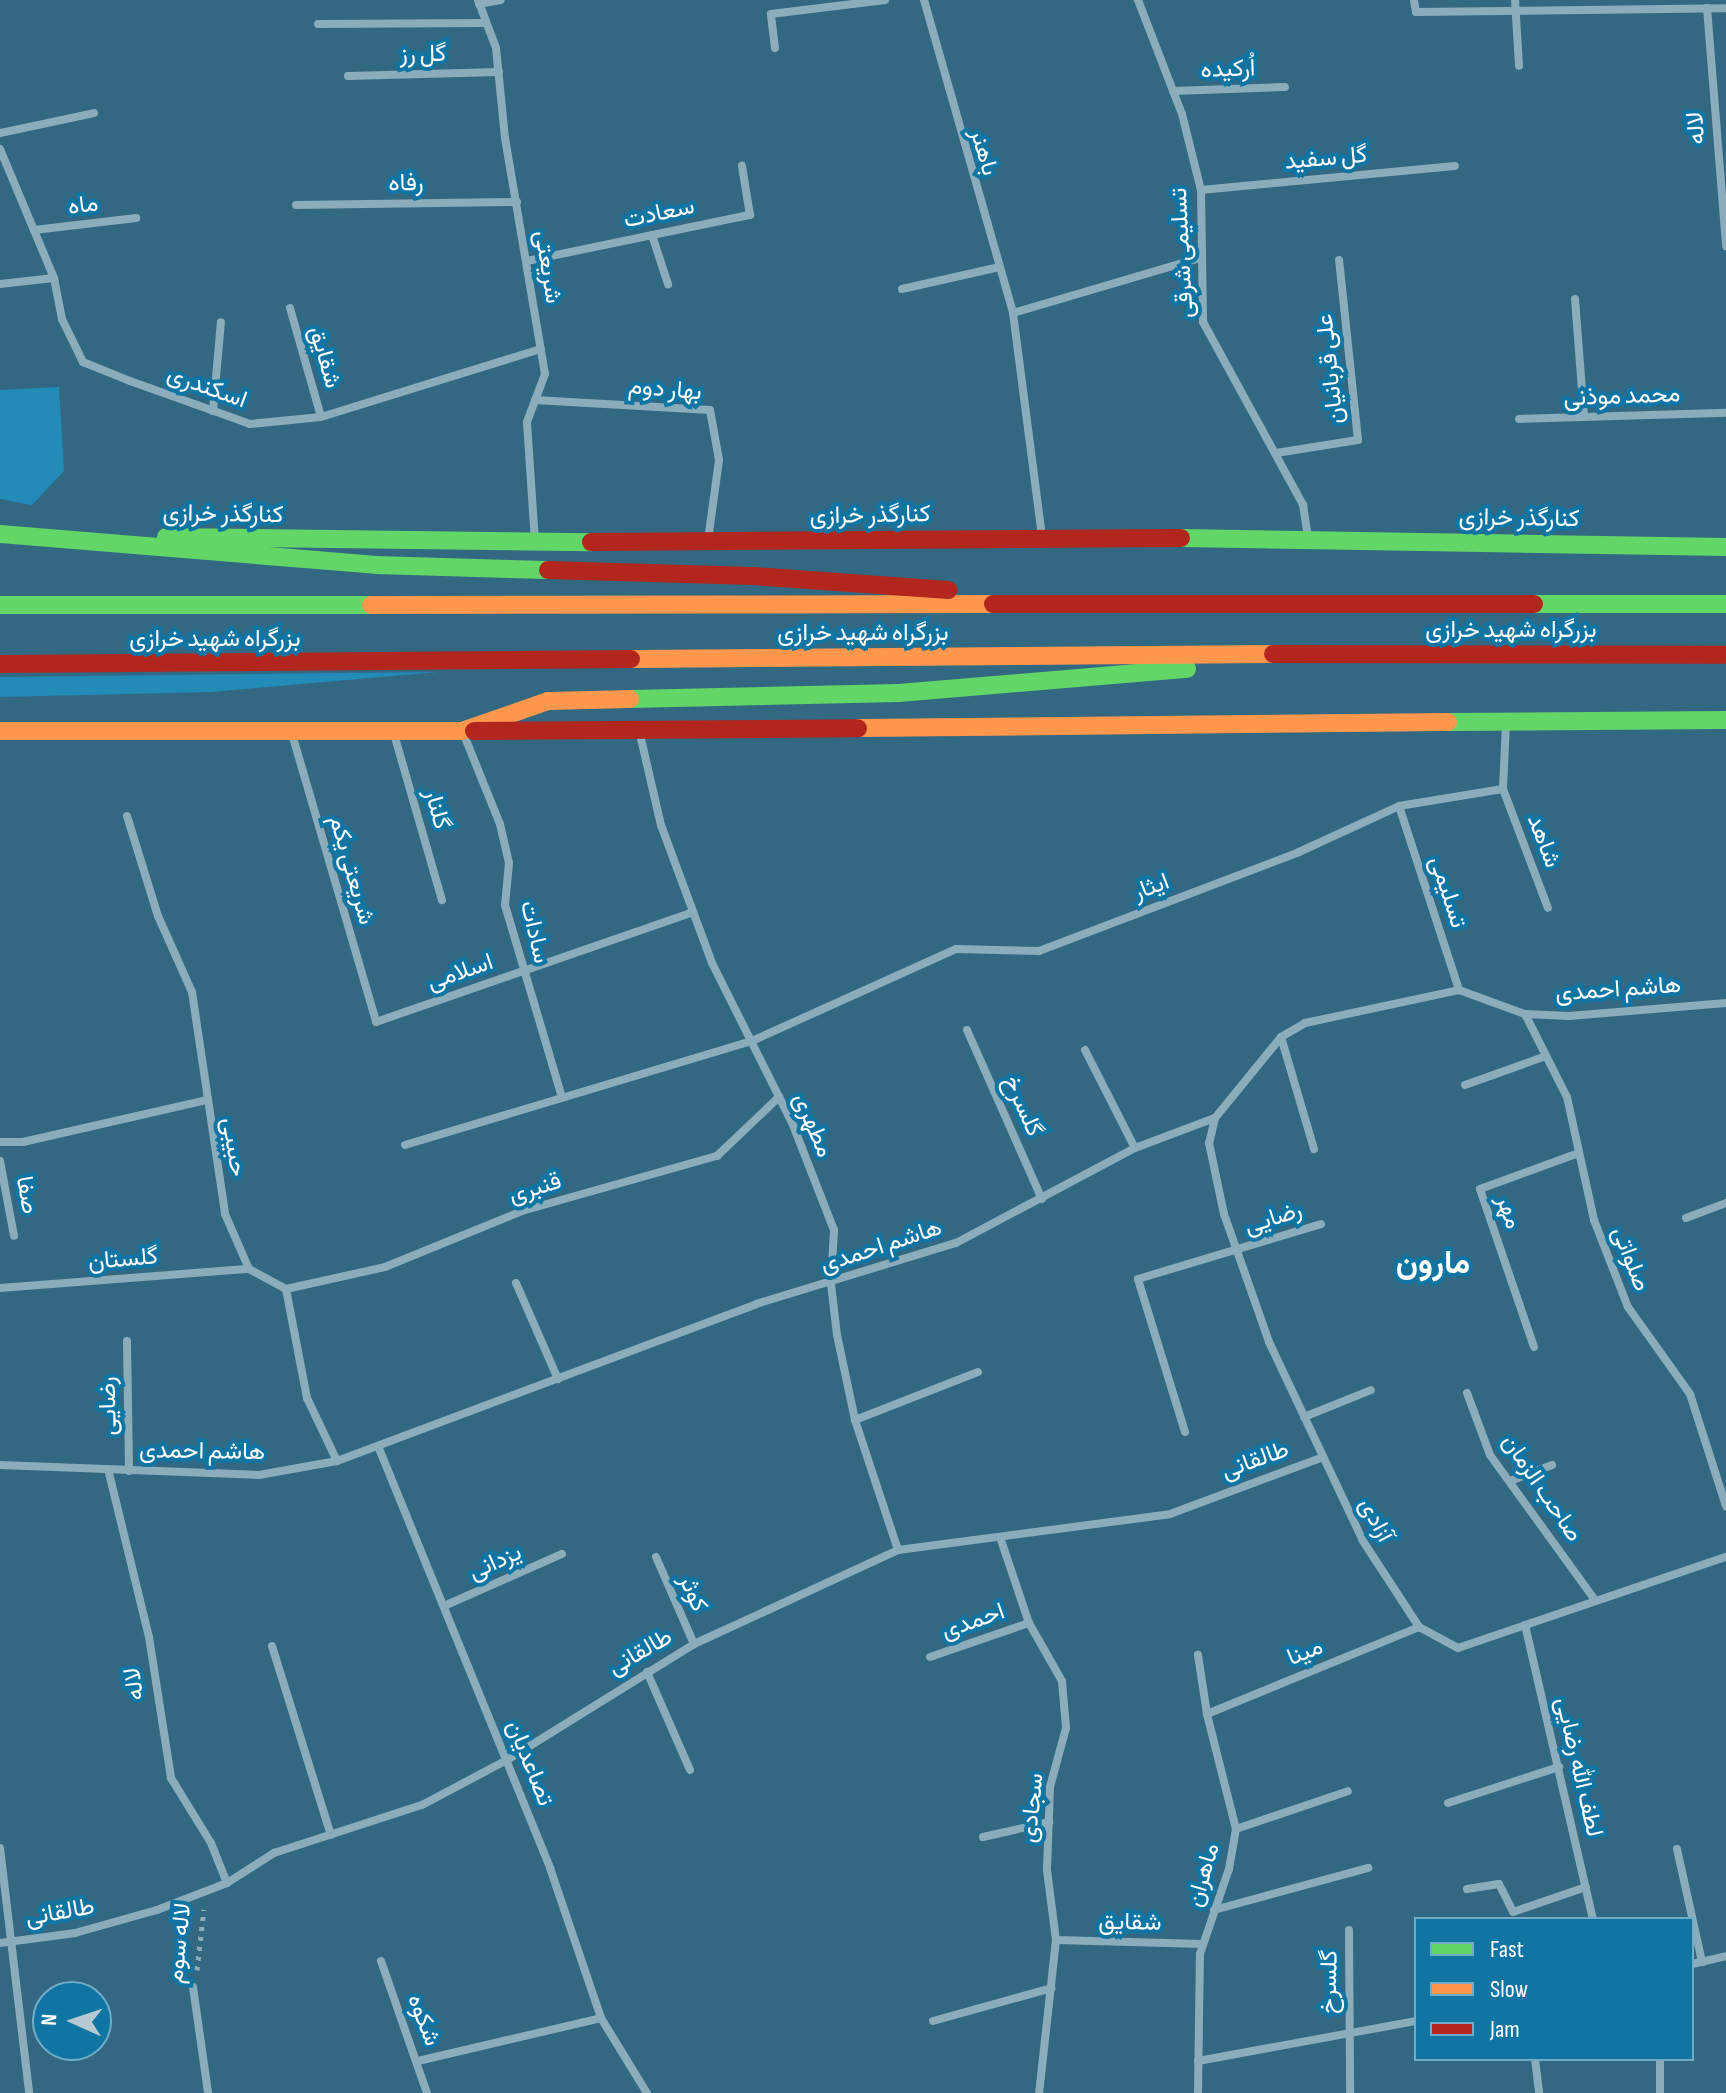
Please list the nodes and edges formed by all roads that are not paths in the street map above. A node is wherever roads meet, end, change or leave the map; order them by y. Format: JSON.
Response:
{"nodes":[{"id":1,"x":501,"y":0,"type":"edge"},
{"id":2,"x":885,"y":0,"type":"edge"},
{"id":3,"x":924,"y":0,"type":"edge"},
{"id":4,"x":1138,"y":0,"type":"edge"},
{"id":5,"x":1414,"y":0,"type":"edge"},
{"id":6,"x":479,"y":2,"type":"edge"},
{"id":7,"x":1516,"y":5,"type":"edge"},
{"id":8,"x":1707,"y":8,"type":"junction"},
{"id":9,"x":1726,"y":8,"type":"edge"},
{"id":10,"x":486,"y":23,"type":"junction"},
{"id":11,"x":318,"y":24,"type":"dead end"},
{"id":12,"x":775,"y":48,"type":"dead end"},
{"id":13,"x":1519,"y":66,"type":"dead end"},
{"id":14,"x":499,"y":72,"type":"junction"},
{"id":15,"x":348,"y":76,"type":"dead end"},
{"id":16,"x":1285,"y":87,"type":"dead end"},
{"id":17,"x":1173,"y":91,"type":"junction"},
{"id":18,"x":94,"y":113,"type":"dead end"},
{"id":19,"x":0,"y":133,"type":"edge"},
{"id":20,"x":0,"y":149,"type":"edge"},
{"id":21,"x":742,"y":166,"type":"dead end"},
{"id":22,"x":1455,"y":166,"type":"dead end"},
{"id":23,"x":1723,"y":178,"type":"edge"},
{"id":24,"x":1201,"y":190,"type":"junction"},
{"id":25,"x":517,"y":202,"type":"junction"},
{"id":26,"x":296,"y":205,"type":"dead end"},
{"id":27,"x":136,"y":218,"type":"dead end"},
{"id":28,"x":34,"y":230,"type":"junction"},
{"id":29,"x":652,"y":235,"type":"junction"},
{"id":30,"x":1726,"y":246,"type":"edge"},
{"id":31,"x":1200,"y":258,"type":"junction"},
{"id":32,"x":1339,"y":260,"type":"dead end"},
{"id":33,"x":527,"y":261,"type":"junction"},
{"id":34,"x":1000,"y":267,"type":"junction"},
{"id":35,"x":54,"y":278,"type":"junction"},
{"id":36,"x":0,"y":284,"type":"edge"},
{"id":37,"x":668,"y":284,"type":"dead end"},
{"id":38,"x":902,"y":289,"type":"dead end"},
{"id":39,"x":1575,"y":299,"type":"dead end"},
{"id":40,"x":290,"y":308,"type":"dead end"},
{"id":41,"x":1013,"y":313,"type":"junction"},
{"id":42,"x":221,"y":322,"type":"dead end"},
{"id":43,"x":541,"y":349,"type":"junction"},
{"id":44,"x":535,"y":400,"type":"junction"},
{"id":45,"x":213,"y":411,"type":"junction"},
{"id":46,"x":1726,"y":413,"type":"edge"},
{"id":47,"x":321,"y":417,"type":"junction"},
{"id":48,"x":1584,"y":417,"type":"junction"},
{"id":49,"x":1519,"y":419,"type":"dead end"},
{"id":50,"x":1276,"y":453,"type":"junction"},
{"id":51,"x":7,"y":534,"type":"edge"},
{"id":52,"x":1042,"y":537,"type":"junction"},
{"id":53,"x":1308,"y":537,"type":"junction"},
{"id":54,"x":708,"y":541,"type":"junction"},
{"id":55,"x":535,"y":543,"type":"junction"},
{"id":56,"x":1726,"y":547,"type":"edge"},
{"id":57,"x":1726,"y":604,"type":"edge"},
{"id":58,"x":0,"y":605,"type":"edge"},
{"id":59,"x":1145,"y":605,"type":"junction"},
{"id":60,"x":1377,"y":653,"type":"junction"},
{"id":61,"x":1726,"y":655,"type":"edge"},
{"id":62,"x":0,"y":664,"type":"edge"},
{"id":63,"x":1726,"y":720,"type":"edge"},
{"id":64,"x":1506,"y":721,"type":"junction"},
{"id":65,"x":290,"y":729,"type":"junction"},
{"id":66,"x":639,"y":729,"type":"junction"},
{"id":67,"x":393,"y":730,"type":"junction"},
{"id":68,"x":0,"y":731,"type":"edge"},
{"id":69,"x":462,"y":731,"type":"junction"},
{"id":70,"x":1503,"y":789,"type":"junction"},
{"id":71,"x":1399,"y":806,"type":"junction"},
{"id":72,"x":127,"y":816,"type":"dead end"},
{"id":73,"x":442,"y":900,"type":"dead end"},
{"id":74,"x":1548,"y":908,"type":"dead end"},
{"id":75,"x":693,"y":912,"type":"junction"},
{"id":76,"x":523,"y":971,"type":"junction"},
{"id":77,"x":1459,"y":990,"type":"junction"},
{"id":78,"x":1726,"y":1003,"type":"edge"},
{"id":79,"x":1525,"y":1014,"type":"junction"},
{"id":80,"x":376,"y":1022,"type":"joint"},
{"id":81,"x":967,"y":1030,"type":"dead end"},
{"id":82,"x":1281,"y":1037,"type":"junction"},
{"id":83,"x":752,"y":1041,"type":"junction"},
{"id":84,"x":1085,"y":1050,"type":"dead end"},
{"id":85,"x":1546,"y":1056,"type":"junction"},
{"id":86,"x":1465,"y":1085,"type":"dead end"},
{"id":87,"x":779,"y":1097,"type":"junction"},
{"id":88,"x":562,"y":1098,"type":"junction"},
{"id":89,"x":206,"y":1100,"type":"junction"},
{"id":90,"x":1215,"y":1118,"type":"junction"},
{"id":91,"x":0,"y":1142,"type":"edge"},
{"id":92,"x":405,"y":1145,"type":"dead end"},
{"id":93,"x":1135,"y":1148,"type":"junction"},
{"id":94,"x":1314,"y":1149,"type":"dead end"},
{"id":95,"x":1579,"y":1153,"type":"junction"},
{"id":96,"x":0,"y":1161,"type":"edge"},
{"id":97,"x":1042,"y":1199,"type":"junction"},
{"id":98,"x":1726,"y":1203,"type":"edge"},
{"id":99,"x":1686,"y":1218,"type":"dead end"},
{"id":100,"x":1321,"y":1224,"type":"dead end"},
{"id":101,"x":14,"y":1236,"type":"dead end"},
{"id":102,"x":1237,"y":1251,"type":"junction"},
{"id":103,"x":249,"y":1269,"type":"junction"},
{"id":104,"x":516,"y":1283,"type":"dead end"},
{"id":105,"x":831,"y":1284,"type":"junction"},
{"id":106,"x":0,"y":1288,"type":"edge"},
{"id":107,"x":286,"y":1289,"type":"junction"},
{"id":108,"x":127,"y":1341,"type":"dead end"},
{"id":109,"x":1534,"y":1347,"type":"dead end"},
{"id":110,"x":978,"y":1372,"type":"dead end"},
{"id":111,"x":558,"y":1379,"type":"junction"},
{"id":112,"x":1371,"y":1390,"type":"dead end"},
{"id":113,"x":1467,"y":1393,"type":"dead end"},
{"id":114,"x":1304,"y":1417,"type":"junction"},
{"id":115,"x":855,"y":1420,"type":"junction"},
{"id":116,"x":1185,"y":1432,"type":"dead end"},
{"id":117,"x":378,"y":1446,"type":"junction"},
{"id":118,"x":1323,"y":1457,"type":"junction"},
{"id":119,"x":337,"y":1461,"type":"junction"},
{"id":120,"x":0,"y":1465,"type":"edge"},
{"id":121,"x":1552,"y":1465,"type":"dead end"},
{"id":122,"x":108,"y":1469,"type":"junction"},
{"id":123,"x":129,"y":1471,"type":"junction"},
{"id":124,"x":1510,"y":1481,"type":"junction"},
{"id":125,"x":1726,"y":1506,"type":"edge"},
{"id":126,"x":1001,"y":1540,"type":"junction"},
{"id":127,"x":898,"y":1550,"type":"junction"},
{"id":128,"x":562,"y":1554,"type":"dead end"},
{"id":129,"x":656,"y":1557,"type":"dead end"},
{"id":130,"x":1726,"y":1557,"type":"edge"},
{"id":131,"x":1595,"y":1600,"type":"junction"},
{"id":132,"x":444,"y":1606,"type":"junction"},
{"id":133,"x":1029,"y":1623,"type":"junction"},
{"id":134,"x":1525,"y":1625,"type":"junction"},
{"id":135,"x":1419,"y":1627,"type":"junction"},
{"id":136,"x":694,"y":1644,"type":"junction"},
{"id":137,"x":272,"y":1646,"type":"dead end"},
{"id":138,"x":1198,"y":1655,"type":"dead end"},
{"id":139,"x":930,"y":1657,"type":"dead end"},
{"id":140,"x":647,"y":1672,"type":"junction"},
{"id":141,"x":1207,"y":1714,"type":"junction"},
{"id":142,"x":507,"y":1760,"type":"junction"},
{"id":143,"x":1559,"y":1767,"type":"junction"},
{"id":144,"x":690,"y":1770,"type":"dead end"},
{"id":145,"x":1348,"y":1791,"type":"dead end"},
{"id":146,"x":1448,"y":1803,"type":"dead end"},
{"id":147,"x":1049,"y":1822,"type":"junction"},
{"id":148,"x":1236,"y":1829,"type":"junction"},
{"id":149,"x":331,"y":1835,"type":"junction"},
{"id":150,"x":983,"y":1837,"type":"dead end"},
{"id":151,"x":0,"y":1848,"type":"edge"},
{"id":152,"x":1677,"y":1849,"type":"dead end"},
{"id":153,"x":1368,"y":1868,"type":"dead end"},
{"id":154,"x":227,"y":1883,"type":"junction"},
{"id":155,"x":1586,"y":1887,"type":"junction"},
{"id":156,"x":1467,"y":1889,"type":"dead end"},
{"id":157,"x":1214,"y":1910,"type":"junction"},
{"id":158,"x":1593,"y":1917,"type":"edge"},
{"id":159,"x":1689,"y":1917,"type":"edge"},
{"id":160,"x":1349,"y":1930,"type":"dead end"},
{"id":161,"x":1056,"y":1940,"type":"junction"},
{"id":162,"x":10,"y":1941,"type":"junction"},
{"id":163,"x":0,"y":1943,"type":"edge"},
{"id":164,"x":1203,"y":1944,"type":"junction"},
{"id":165,"x":1726,"y":1956,"type":"edge"},
{"id":166,"x":381,"y":1961,"type":"dead end"},
{"id":167,"x":1697,"y":1963,"type":"edge"},
{"id":168,"x":193,"y":1987,"type":"road end"},
{"id":169,"x":1052,"y":1988,"type":"junction"},
{"id":170,"x":601,"y":2018,"type":"junction"},
{"id":171,"x":933,"y":2021,"type":"dead end"},
{"id":172,"x":1414,"y":2021,"type":"edge"},
{"id":173,"x":1347,"y":2034,"type":"junction"},
{"id":174,"x":418,"y":2061,"type":"junction"},
{"id":175,"x":1198,"y":2061,"type":"junction"},
{"id":176,"x":1535,"y":2061,"type":"edge"},
{"id":177,"x":1660,"y":2061,"type":"edge"},
{"id":178,"x":29,"y":2093,"type":"edge"},
{"id":179,"x":208,"y":2093,"type":"edge"},
{"id":180,"x":427,"y":2093,"type":"edge"},
{"id":181,"x":647,"y":2093,"type":"edge"},
{"id":182,"x":1039,"y":2093,"type":"edge"},
{"id":183,"x":1198,"y":2093,"type":"edge"},
{"id":184,"x":1350,"y":2093,"type":"edge"},
{"id":185,"x":1539,"y":2093,"type":"edge"},
{"id":186,"x":1660,"y":2093,"type":"edge"}],
"edges":[{"from":1,"to":6,"type":"street"},
{"from":2,"to":12,"type":"street"},
{"from":3,"to":34,"type":"street","name":"باهنر"},
{"from":4,"to":17,"type":"street","name":"تسلیمی شرقی"},
{"from":5,"to":7,"type":"street"},
{"from":6,"to":10,"type":"street","name":"شریعتی"},
{"from":7,"to":8,"type":"street"},
{"from":7,"to":13,"type":"street"},
{"from":8,"to":9,"type":"street"},
{"from":8,"to":23,"type":"street","name":"لاله"},
{"from":10,"to":11,"type":"street"},
{"from":10,"to":14,"type":"street","name":"شریعتی"},
{"from":14,"to":15,"type":"street","name":"گل رز"},
{"from":14,"to":25,"type":"street","name":"شریعتی"},
{"from":16,"to":17,"type":"street","name":"اُرکیده"},
{"from":17,"to":24,"type":"street","name":"تسلیمی شرقی"},
{"from":18,"to":19,"type":"street"},
{"from":20,"to":28,"type":"street","name":"اسکندری"},
{"from":21,"to":29,"type":"street","name":"سعادت"},
{"from":22,"to":24,"type":"street","name":"گل سفید"},
{"from":23,"to":30,"type":"street","name":"لاله"},
{"from":24,"to":31,"type":"street","name":"تسلیمی شرقی"},
{"from":25,"to":26,"type":"street","name":"رفاه"},
{"from":25,"to":33,"type":"street","name":"شریعتی"},
{"from":27,"to":28,"type":"street","name":"ماه"},
{"from":28,"to":35,"type":"street","name":"اسکندری"},
{"from":29,"to":33,"type":"street","name":"سعادت"},
{"from":29,"to":37,"type":"street"},
{"from":31,"to":41,"type":"street"},
{"from":31,"to":50,"type":"street","name":"تسلیمی شرقی"},
{"from":32,"to":50,"type":"street","name":"علی قربانیان"},
{"from":33,"to":43,"type":"street","name":"شریعتی"},
{"from":34,"to":38,"type":"street"},
{"from":34,"to":41,"type":"street","name":"باهنر"},
{"from":35,"to":36,"type":"street"},
{"from":35,"to":45,"type":"street","name":"اسکندری"},
{"from":39,"to":48,"type":"street"},
{"from":40,"to":47,"type":"street","name":"شقایق"},
{"from":41,"to":52,"type":"street","name":"باهنر"},
{"from":42,"to":45,"type":"street"},
{"from":43,"to":44,"type":"street","name":"شریعتی"},
{"from":43,"to":47,"type":"street","name":"اسکندری"},
{"from":44,"to":54,"type":"street","name":"بهار دوم"},
{"from":44,"to":55,"type":"street","name":"شریعتی"},
{"from":45,"to":47,"type":"street","name":"اسکندری"},
{"from":46,"to":48,"type":"street","name":"محمد موذنی"},
{"from":48,"to":49,"type":"street","name":"محمد موذنی"},
{"from":50,"to":53,"type":"street","name":"تسلیمی شرقی"},
{"from":51,"to":55,"type":"main road","name":"کنارگذر خرازی"},
{"from":51,"to":59,"type":"main road"},
{"from":52,"to":53,"type":"main road","name":"کنارگذر خرازی"},
{"from":52,"to":54,"type":"main road","name":"کنارگذر خرازی"},
{"from":53,"to":56,"type":"main road","name":"کنارگذر خرازی"},
{"from":54,"to":55,"type":"main road","name":"کنارگذر خرازی"},
{"from":57,"to":59,"type":"main road","name":"بزرگراه شهید خرازی"},
{"from":58,"to":59,"type":"main road","name":"بزرگراه شهید خرازی"},
{"from":60,"to":61,"type":"main road","name":"بزرگراه شهید خرازی"},
{"from":60,"to":62,"type":"main road","name":"بزرگراه شهید خرازی"},
{"from":60,"to":69,"type":"main road"},
{"from":63,"to":64,"type":"main road"},
{"from":64,"to":66,"type":"main road"},
{"from":64,"to":70,"type":"street"},
{"from":65,"to":67,"type":"main road"},
{"from":65,"to":68,"type":"main road"},
{"from":65,"to":80,"type":"street","name":"شریعتی یکم"},
{"from":66,"to":69,"type":"main road"},
{"from":66,"to":75,"type":"street","name":"مطهری"},
{"from":67,"to":69,"type":"main road"},
{"from":67,"to":73,"type":"street","name":"گلنار"},
{"from":69,"to":76,"type":"street","name":"سادات"},
{"from":70,"to":71,"type":"street","name":"ایثار"},
{"from":70,"to":74,"type":"street","name":"شاهد"},
{"from":71,"to":77,"type":"street","name":"تسلیمی"},
{"from":71,"to":83,"type":"street","name":"ایثار"},
{"from":72,"to":89,"type":"street","name":"حبیبی"},
{"from":75,"to":76,"type":"street","name":"اسلامی"},
{"from":75,"to":83,"type":"street","name":"مطهری"},
{"from":76,"to":80,"type":"street","name":"اسلامی"},
{"from":76,"to":88,"type":"street","name":"سادات"},
{"from":77,"to":79,"type":"street","name":"هاشم احمدی"},
{"from":77,"to":82,"type":"street"},
{"from":78,"to":79,"type":"street","name":"هاشم احمدی"},
{"from":79,"to":85,"type":"street","name":"صلواتی"},
{"from":81,"to":97,"type":"street","name":"گلسرخ"},
{"from":82,"to":90,"type":"street"},
{"from":82,"to":94,"type":"street"},
{"from":83,"to":87,"type":"street","name":"مطهری"},
{"from":83,"to":88,"type":"street","name":"ایثار"},
{"from":84,"to":93,"type":"street"},
{"from":85,"to":86,"type":"street"},
{"from":85,"to":95,"type":"street","name":"صلواتی"},
{"from":87,"to":105,"type":"street","name":"مطهری"},
{"from":87,"to":107,"type":"street","name":"قنبری"},
{"from":88,"to":92,"type":"street","name":"ایثار"},
{"from":89,"to":91,"type":"street"},
{"from":89,"to":103,"type":"street","name":"حبیبی"},
{"from":90,"to":93,"type":"street","name":"هاشم احمدی"},
{"from":90,"to":102,"type":"street","name":"آزادی"},
{"from":93,"to":97,"type":"street","name":"هاشم احمدی"},
{"from":95,"to":109,"type":"street","name":"مهر"},
{"from":95,"to":125,"type":"street","name":"صلواتی"},
{"from":96,"to":101,"type":"street","name":"صفا"},
{"from":97,"to":105,"type":"street","name":"هاشم احمدی"},
{"from":98,"to":99,"type":"street"},
{"from":100,"to":102,"type":"street","name":"رضایی"},
{"from":102,"to":114,"type":"street","name":"آزادی"},
{"from":102,"to":116,"type":"street"},
{"from":103,"to":106,"type":"street","name":"گلستان"},
{"from":103,"to":107,"type":"street"},
{"from":104,"to":111,"type":"street"},
{"from":105,"to":111,"type":"street","name":"هاشم احمدی"},
{"from":105,"to":115,"type":"street","name":"مطهری"},
{"from":107,"to":119,"type":"street"},
{"from":108,"to":123,"type":"street","name":"رضایی"},
{"from":110,"to":115,"type":"street"},
{"from":111,"to":117,"type":"street","name":"هاشم احمدی"},
{"from":112,"to":114,"type":"street"},
{"from":113,"to":124,"type":"street","name":"صاحب الزمان"},
{"from":114,"to":118,"type":"street","name":"آزادی"},
{"from":115,"to":127,"type":"street","name":"مطهری"},
{"from":117,"to":119,"type":"street","name":"هاشم احمدی"},
{"from":117,"to":132,"type":"street","name":"تصاعدیان"},
{"from":118,"to":126,"type":"street","name":"طالقانی"},
{"from":118,"to":135,"type":"street","name":"آزادی"},
{"from":119,"to":123,"type":"street","name":"هاشم احمدی"},
{"from":120,"to":122,"type":"street","name":"هاشم احمدی"},
{"from":121,"to":124,"type":"street"},
{"from":122,"to":123,"type":"street","name":"هاشم احمدی"},
{"from":122,"to":154,"type":"street","name":"لاله"},
{"from":124,"to":131,"type":"street","name":"صاحب الزمان"},
{"from":126,"to":127,"type":"street","name":"طالقانی"},
{"from":126,"to":133,"type":"street","name":"سجادی"},
{"from":127,"to":136,"type":"street","name":"طالقانی"},
{"from":128,"to":132,"type":"street","name":"یزدانی"},
{"from":129,"to":136,"type":"street","name":"کوثر"},
{"from":130,"to":131,"type":"street","name":"آزادی"},
{"from":131,"to":134,"type":"street","name":"آزادی"},
{"from":132,"to":142,"type":"street","name":"تصاعدیان"},
{"from":133,"to":139,"type":"street","name":"احمدی"},
{"from":133,"to":147,"type":"street","name":"سجادی"},
{"from":134,"to":135,"type":"street","name":"آزادی"},
{"from":134,"to":143,"type":"street","name":"لطف الله رضایی"},
{"from":135,"to":141,"type":"street","name":"مینا"},
{"from":136,"to":140,"type":"street","name":"طالقانی"},
{"from":137,"to":149,"type":"street"},
{"from":138,"to":141,"type":"street","name":"ماهران"},
{"from":140,"to":142,"type":"street","name":"طالقانی"},
{"from":140,"to":144,"type":"street"},
{"from":141,"to":148,"type":"street","name":"ماهران"},
{"from":142,"to":149,"type":"street","name":"طالقانی"},
{"from":142,"to":170,"type":"street","name":"تصاعدیان"},
{"from":143,"to":146,"type":"street"},
{"from":143,"to":155,"type":"street","name":"لطف الله رضایی"},
{"from":145,"to":148,"type":"street"},
{"from":147,"to":150,"type":"street"},
{"from":147,"to":161,"type":"street","name":"سجادی"},
{"from":148,"to":157,"type":"street","name":"ماهران"},
{"from":149,"to":154,"type":"street","name":"طالقانی"},
{"from":151,"to":162,"type":"street"},
{"from":152,"to":159,"type":"street"},
{"from":153,"to":157,"type":"street"},
{"from":154,"to":162,"type":"street","name":"طالقانی"},
{"from":155,"to":156,"type":"street"},
{"from":155,"to":158,"type":"street","name":"لطف الله رضایی"},
{"from":157,"to":164,"type":"street","name":"ماهران"},
{"from":160,"to":173,"type":"street","name":"گلسرخ"},
{"from":161,"to":164,"type":"street","name":"شقایق"},
{"from":161,"to":169,"type":"street","name":"سجادی"},
{"from":162,"to":163,"type":"street","name":"طالقانی"},
{"from":162,"to":178,"type":"street"},
{"from":164,"to":175,"type":"street","name":"ماهران"},
{"from":165,"to":167,"type":"street"},
{"from":166,"to":174,"type":"street","name":"شکوه"},
{"from":168,"to":179,"type":"street","name":"لاله سوم"},
{"from":169,"to":171,"type":"street"},
{"from":169,"to":182,"type":"street","name":"سجادی"},
{"from":170,"to":174,"type":"street"},
{"from":170,"to":181,"type":"street","name":"تصاعدیان"},
{"from":172,"to":173,"type":"street"},
{"from":173,"to":175,"type":"street"},
{"from":173,"to":184,"type":"street","name":"گلسرخ"},
{"from":174,"to":180,"type":"street","name":"شکوه"},
{"from":175,"to":183,"type":"street","name":"ماهران"},
{"from":176,"to":185,"type":"street"},
{"from":177,"to":186,"type":"street"}]}
